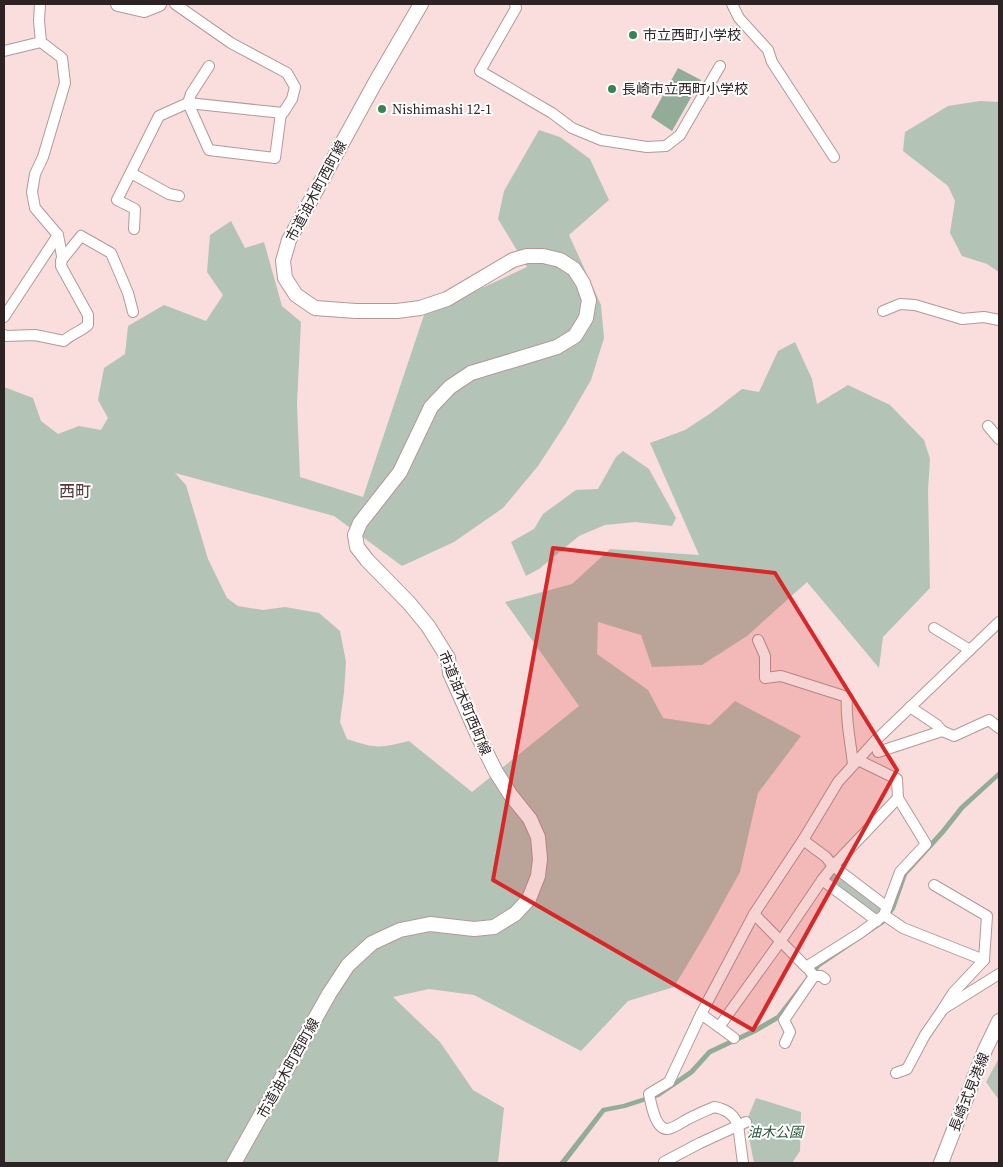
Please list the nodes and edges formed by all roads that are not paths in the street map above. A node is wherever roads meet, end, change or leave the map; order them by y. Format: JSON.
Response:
{"nodes":[{"id":1,"x":40,"y":4,"type":"edge"},
{"id":2,"x":118,"y":4,"type":"edge"},
{"id":3,"x":160,"y":4,"type":"edge"},
{"id":4,"x":175,"y":4,"type":"edge"},
{"id":5,"x":421,"y":4,"type":"edge"},
{"id":6,"x":515,"y":4,"type":"edge"},
{"id":7,"x":732,"y":4,"type":"edge"},
{"id":8,"x":41,"y":42,"type":"junction"},
{"id":9,"x":4,"y":50,"type":"edge"},
{"id":10,"x":209,"y":66,"type":"dead end"},
{"id":11,"x":720,"y":66,"type":"dead end"},
{"id":12,"x":188,"y":103,"type":"junction"},
{"id":13,"x":281,"y":113,"type":"junction"},
{"id":14,"x":834,"y":157,"type":"dead end"},
{"id":15,"x":130,"y":173,"type":"junction"},
{"id":16,"x":179,"y":196,"type":"dead end"},
{"id":17,"x":134,"y":229,"type":"dead end"},
{"id":18,"x":58,"y":235,"type":"junction"},
{"id":19,"x":61,"y":261,"type":"junction"},
{"id":20,"x":883,"y":311,"type":"dead end"},
{"id":21,"x":133,"y":312,"type":"dead end"},
{"id":22,"x":4,"y":317,"type":"edge"},
{"id":23,"x":999,"y":320,"type":"edge"},
{"id":24,"x":4,"y":335,"type":"edge"},
{"id":25,"x":988,"y":426,"type":"dead end"},
{"id":26,"x":999,"y":439,"type":"edge"},
{"id":27,"x":999,"y":622,"type":"edge"},
{"id":28,"x":934,"y":628,"type":"dead end"},
{"id":29,"x":758,"y":640,"type":"dead end"},
{"id":30,"x":970,"y":650,"type":"junction"},
{"id":31,"x":910,"y":707,"type":"junction"},
{"id":32,"x":999,"y":728,"type":"edge"},
{"id":33,"x":942,"y":731,"type":"junction"},
{"id":34,"x":875,"y":741,"type":"junction"},
{"id":35,"x":855,"y":762,"type":"junction"},
{"id":36,"x":898,"y":798,"type":"junction"},
{"id":37,"x":803,"y":840,"type":"junction"},
{"id":38,"x":833,"y":866,"type":"junction"},
{"id":39,"x":822,"y":880,"type":"junction"},
{"id":40,"x":934,"y":885,"type":"dead end"},
{"id":41,"x":754,"y":914,"type":"junction"},
{"id":42,"x":883,"y":914,"type":"junction"},
{"id":43,"x":780,"y":942,"type":"junction"},
{"id":44,"x":984,"y":960,"type":"junction"},
{"id":45,"x":806,"y":967,"type":"junction"},
{"id":46,"x":999,"y":974,"type":"edge"},
{"id":47,"x":814,"y":976,"type":"junction"},
{"id":48,"x":825,"y":979,"type":"dead end"},
{"id":49,"x":943,"y":1009,"type":"junction"},
{"id":50,"x":701,"y":1014,"type":"junction"},
{"id":51,"x":999,"y":1021,"type":"edge"},
{"id":52,"x":719,"y":1027,"type":"junction"},
{"id":53,"x":734,"y":1038,"type":"dead end"},
{"id":54,"x":785,"y":1043,"type":"dead end"},
{"id":55,"x":896,"y":1073,"type":"dead end"},
{"id":56,"x":742,"y":1124,"type":"junction"},
{"id":57,"x":664,"y":1162,"type":"edge"},
{"id":58,"x":234,"y":1163,"type":"edge"},
{"id":59,"x":743,"y":1163,"type":"edge"},
{"id":60,"x":940,"y":1163,"type":"edge"}],
"edges":[{"from":1,"to":8,"type":"street"},
{"from":2,"to":3,"type":"street"},
{"from":4,"to":13,"type":"street"},
{"from":5,"to":58,"type":"street","name":"市道油木町西町線"},
{"from":6,"to":11,"type":"street"},
{"from":7,"to":14,"type":"street"},
{"from":8,"to":9,"type":"street"},
{"from":8,"to":18,"type":"street"},
{"from":10,"to":12,"type":"street"},
{"from":12,"to":13,"type":"street"},
{"from":12,"to":13,"type":"street"},
{"from":12,"to":15,"type":"street"},
{"from":15,"to":16,"type":"street"},
{"from":15,"to":17,"type":"street"},
{"from":18,"to":19,"type":"street"},
{"from":18,"to":22,"type":"street"},
{"from":19,"to":21,"type":"street"},
{"from":19,"to":24,"type":"street"},
{"from":20,"to":23,"type":"street"},
{"from":25,"to":26,"type":"street"},
{"from":27,"to":30,"type":"street"},
{"from":28,"to":30,"type":"street"},
{"from":29,"to":35,"type":"street"},
{"from":30,"to":31,"type":"street"},
{"from":31,"to":33,"type":"street"},
{"from":31,"to":34,"type":"street"},
{"from":32,"to":33,"type":"street"},
{"from":33,"to":34,"type":"street"},
{"from":34,"to":35,"type":"street"},
{"from":35,"to":36,"type":"street"},
{"from":35,"to":37,"type":"street"},
{"from":36,"to":38,"type":"street"},
{"from":36,"to":42,"type":"street"},
{"from":37,"to":38,"type":"street"},
{"from":37,"to":41,"type":"street"},
{"from":38,"to":39,"type":"street"},
{"from":38,"to":42,"type":"street"},
{"from":39,"to":42,"type":"street"},
{"from":39,"to":43,"type":"street"},
{"from":40,"to":44,"type":"street"},
{"from":41,"to":43,"type":"street"},
{"from":41,"to":50,"type":"street"},
{"from":42,"to":44,"type":"street"},
{"from":42,"to":45,"type":"street"},
{"from":43,"to":45,"type":"street"},
{"from":43,"to":52,"type":"street"},
{"from":44,"to":49,"type":"street"},
{"from":45,"to":47,"type":"street"},
{"from":46,"to":49,"type":"street"},
{"from":47,"to":48,"type":"street"},
{"from":47,"to":54,"type":"street"},
{"from":49,"to":55,"type":"street"},
{"from":50,"to":52,"type":"street"},
{"from":50,"to":56,"type":"street"},
{"from":51,"to":60,"type":"street","name":"長崎式見港線"},
{"from":52,"to":53,"type":"street"},
{"from":56,"to":57,"type":"street"},
{"from":56,"to":59,"type":"street"}]}
